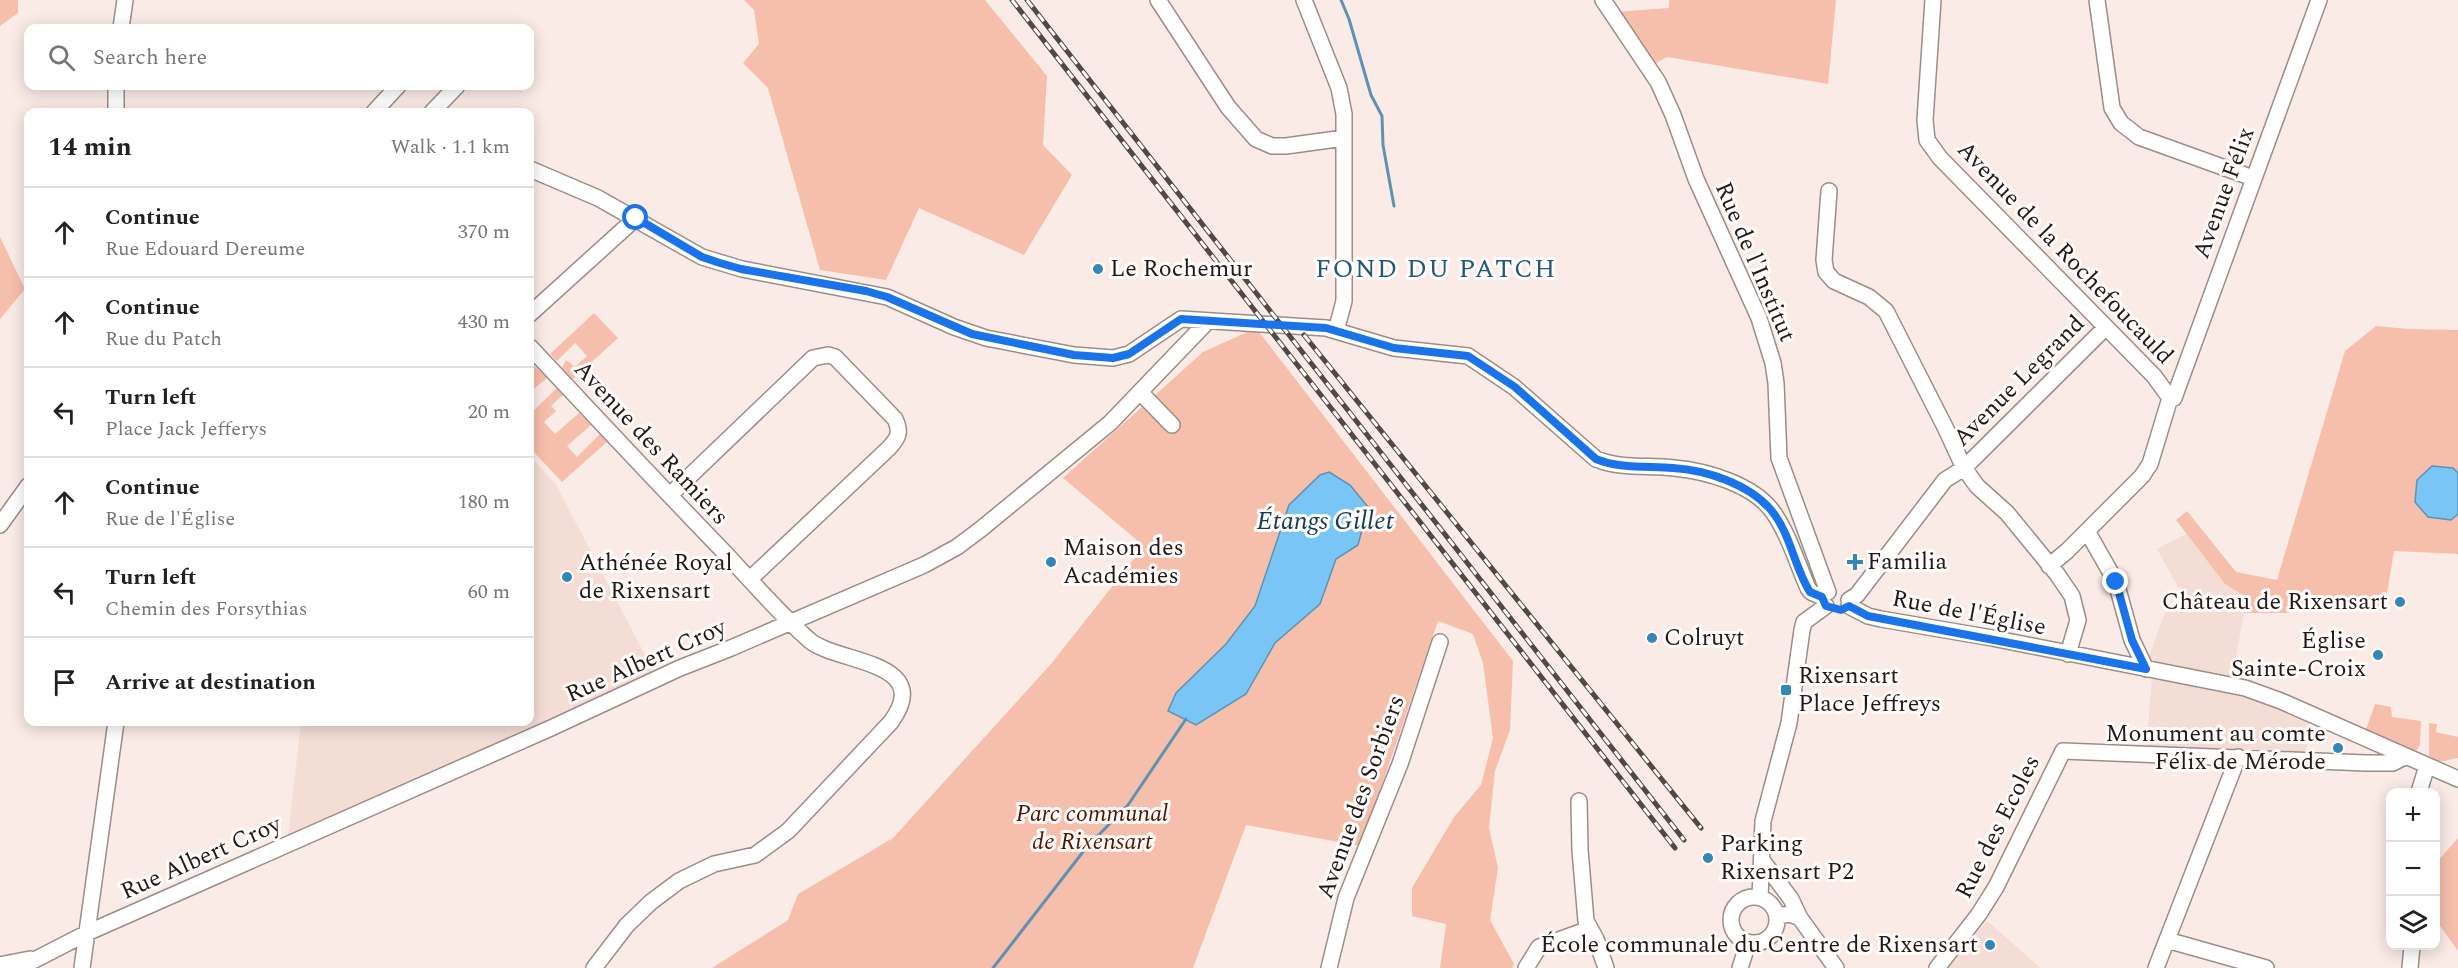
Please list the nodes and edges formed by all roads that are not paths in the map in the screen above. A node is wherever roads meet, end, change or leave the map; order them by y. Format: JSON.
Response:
{"nodes":[{"id":1,"x":124,"y":0,"type":"edge"},
{"id":2,"x":1158,"y":0,"type":"edge"},
{"id":3,"x":1304,"y":0,"type":"edge"},
{"id":4,"x":1603,"y":0,"type":"edge"},
{"id":5,"x":1933,"y":0,"type":"edge"},
{"id":6,"x":2097,"y":0,"type":"edge"},
{"id":7,"x":2319,"y":0,"type":"edge"},
{"id":8,"x":121,"y":24,"type":"edge"},
{"id":9,"x":117,"y":90,"type":"edge"},
{"id":10,"x":394,"y":90,"type":"edge"},
{"id":11,"x":453,"y":90,"type":"edge"},
{"id":12,"x":116,"y":108,"type":"edge"},
{"id":13,"x":378,"y":108,"type":"edge"},
{"id":14,"x":436,"y":108,"type":"edge"},
{"id":15,"x":1344,"y":138,"type":"junction"},
{"id":16,"x":534,"y":171,"type":"edge"},
{"id":17,"x":2253,"y":178,"type":"junction"},
{"id":18,"x":1828,"y":191,"type":"dead end"},
{"id":19,"x":636,"y":218,"type":"junction"},
{"id":20,"x":534,"y":310,"type":"edge"},
{"id":21,"x":1208,"y":321,"type":"junction"},
{"id":22,"x":2106,"y":327,"type":"junction"},
{"id":23,"x":1336,"y":331,"type":"junction"},
{"id":24,"x":534,"y":351,"type":"edge"},
{"id":25,"x":1141,"y":393,"type":"junction"},
{"id":26,"x":2170,"y":398,"type":"junction"},
{"id":27,"x":1172,"y":425,"type":"dead end"},
{"id":28,"x":1964,"y":468,"type":"junction"},
{"id":29,"x":24,"y":492,"type":"edge"},
{"id":30,"x":670,"y":495,"type":"junction"},
{"id":31,"x":0,"y":525,"type":"edge"},
{"id":32,"x":2087,"y":531,"type":"junction"},
{"id":33,"x":2049,"y":566,"type":"junction"},
{"id":34,"x":750,"y":579,"type":"junction"},
{"id":35,"x":1825,"y":599,"type":"junction"},
{"id":36,"x":1849,"y":603,"type":"junction"},
{"id":37,"x":789,"y":622,"type":"junction"},
{"id":38,"x":1440,"y":642,"type":"dead end"},
{"id":39,"x":2068,"y":654,"type":"junction"},
{"id":40,"x":2146,"y":669,"type":"junction"},
{"id":41,"x":115,"y":726,"type":"edge"},
{"id":42,"x":2406,"y":756,"type":"junction"},
{"id":43,"x":2238,"y":757,"type":"junction"},
{"id":44,"x":2424,"y":764,"type":"junction"},
{"id":45,"x":2458,"y":779,"type":"edge"},
{"id":46,"x":2420,"y":788,"type":"edge"},
{"id":47,"x":1580,"y":801,"type":"dead end"},
{"id":48,"x":1762,"y":860,"type":"junction"},
{"id":49,"x":1760,"y":898,"type":"junction"},
{"id":50,"x":1777,"y":916,"type":"junction"},
{"id":51,"x":1800,"y":918,"type":"junction"},
{"id":52,"x":1589,"y":928,"type":"junction"},
{"id":53,"x":87,"y":933,"type":"junction"},
{"id":54,"x":2167,"y":940,"type":"junction"},
{"id":55,"x":1748,"y":943,"type":"junction"},
{"id":56,"x":2412,"y":950,"type":"edge"},
{"id":57,"x":44,"y":955,"type":"junction"},
{"id":58,"x":0,"y":965,"type":"edge"},
{"id":59,"x":20,"y":968,"type":"edge"},
{"id":60,"x":82,"y":968,"type":"edge"},
{"id":61,"x":594,"y":968,"type":"edge"},
{"id":62,"x":1329,"y":968,"type":"edge"},
{"id":63,"x":1526,"y":968,"type":"edge"},
{"id":64,"x":1606,"y":968,"type":"edge"},
{"id":65,"x":1740,"y":968,"type":"edge"},
{"id":66,"x":1836,"y":968,"type":"edge"},
{"id":67,"x":1937,"y":968,"type":"edge"},
{"id":68,"x":2156,"y":968,"type":"edge"},
{"id":69,"x":2266,"y":968,"type":"edge"},
{"id":70,"x":2410,"y":968,"type":"edge"}],
"edges":[{"from":1,"to":8,"type":"street"},
{"from":2,"to":15,"type":"street"},
{"from":3,"to":15,"type":"street"},
{"from":4,"to":35,"type":"street","name":"Rue de l'Institut"},
{"from":5,"to":22,"type":"street","name":"Avenue de la Rochefoucauld"},
{"from":6,"to":17,"type":"street"},
{"from":7,"to":17,"type":"street","name":"Avenue Félix"},
{"from":9,"to":12,"type":"street"},
{"from":10,"to":13,"type":"street"},
{"from":11,"to":14,"type":"street"},
{"from":15,"to":23,"type":"street"},
{"from":16,"to":19,"type":"street"},
{"from":17,"to":26,"type":"street","name":"Avenue Félix"},
{"from":18,"to":28,"type":"street"},
{"from":19,"to":20,"type":"street"},
{"from":19,"to":21,"type":"street"},
{"from":21,"to":23,"type":"street"},
{"from":21,"to":25,"type":"street","name":"Rue Albert Croy"},
{"from":22,"to":26,"type":"street","name":"Avenue de la Rochefoucauld"},
{"from":22,"to":28,"type":"street","name":"Avenue Legrand"},
{"from":23,"to":35,"type":"street"},
{"from":24,"to":30,"type":"street","name":"Avenue des Ramiers"},
{"from":25,"to":27,"type":"street"},
{"from":25,"to":37,"type":"street","name":"Rue Albert Croy"},
{"from":26,"to":32,"type":"street","name":"Avenue de la Rochefoucauld"},
{"from":28,"to":33,"type":"street"},
{"from":28,"to":36,"type":"street","name":"Avenue Legrand"},
{"from":29,"to":31,"type":"street"},
{"from":30,"to":34,"type":"street","name":"Avenue des Ramiers"},
{"from":30,"to":34,"type":"street"},
{"from":32,"to":33,"type":"street","name":"Avenue de la Rochefoucauld"},
{"from":32,"to":40,"type":"street"},
{"from":33,"to":39,"type":"street"},
{"from":34,"to":37,"type":"street","name":"Avenue des Ramiers"},
{"from":35,"to":36,"type":"street","name":"Rue de l'Église"},
{"from":35,"to":48,"type":"street"},
{"from":36,"to":39,"type":"street","name":"Rue de l'Église"},
{"from":37,"to":53,"type":"street","name":"Rue Albert Croy"},
{"from":37,"to":61,"type":"street","name":"Avenue des Ramiers"},
{"from":38,"to":62,"type":"street","name":"Avenue des Sorbiers"},
{"from":39,"to":40,"type":"street","name":"Rue de l'Église"},
{"from":40,"to":42,"type":"street","name":"Rue de l'Église"},
{"from":41,"to":53,"type":"street"},
{"from":42,"to":43,"type":"street","name":"Rue des Ecoles"},
{"from":42,"to":44,"type":"street","name":"Rue de l'Église"},
{"from":43,"to":54,"type":"street"},
{"from":43,"to":67,"type":"street","name":"Rue des Ecoles"},
{"from":44,"to":45,"type":"street","name":"Rue de l'Église"},
{"from":44,"to":46,"type":"street"},
{"from":47,"to":52,"type":"street"},
{"from":48,"to":49,"type":"street"},
{"from":48,"to":51,"type":"street"},
{"from":49,"to":50,"type":"street"},
{"from":49,"to":55,"type":"street"},
{"from":50,"to":51,"type":"street"},
{"from":50,"to":55,"type":"street"},
{"from":51,"to":66,"type":"street"},
{"from":52,"to":63,"type":"street"},
{"from":52,"to":64,"type":"street"},
{"from":53,"to":57,"type":"street","name":"Rue Albert Croy"},
{"from":53,"to":60,"type":"street"},
{"from":54,"to":68,"type":"street"},
{"from":54,"to":69,"type":"street"},
{"from":55,"to":65,"type":"street"},
{"from":56,"to":70,"type":"street"},
{"from":57,"to":58,"type":"street","name":"Rue Albert Croy"},
{"from":57,"to":59,"type":"street","name":"Rue Albert Croy"}]}
